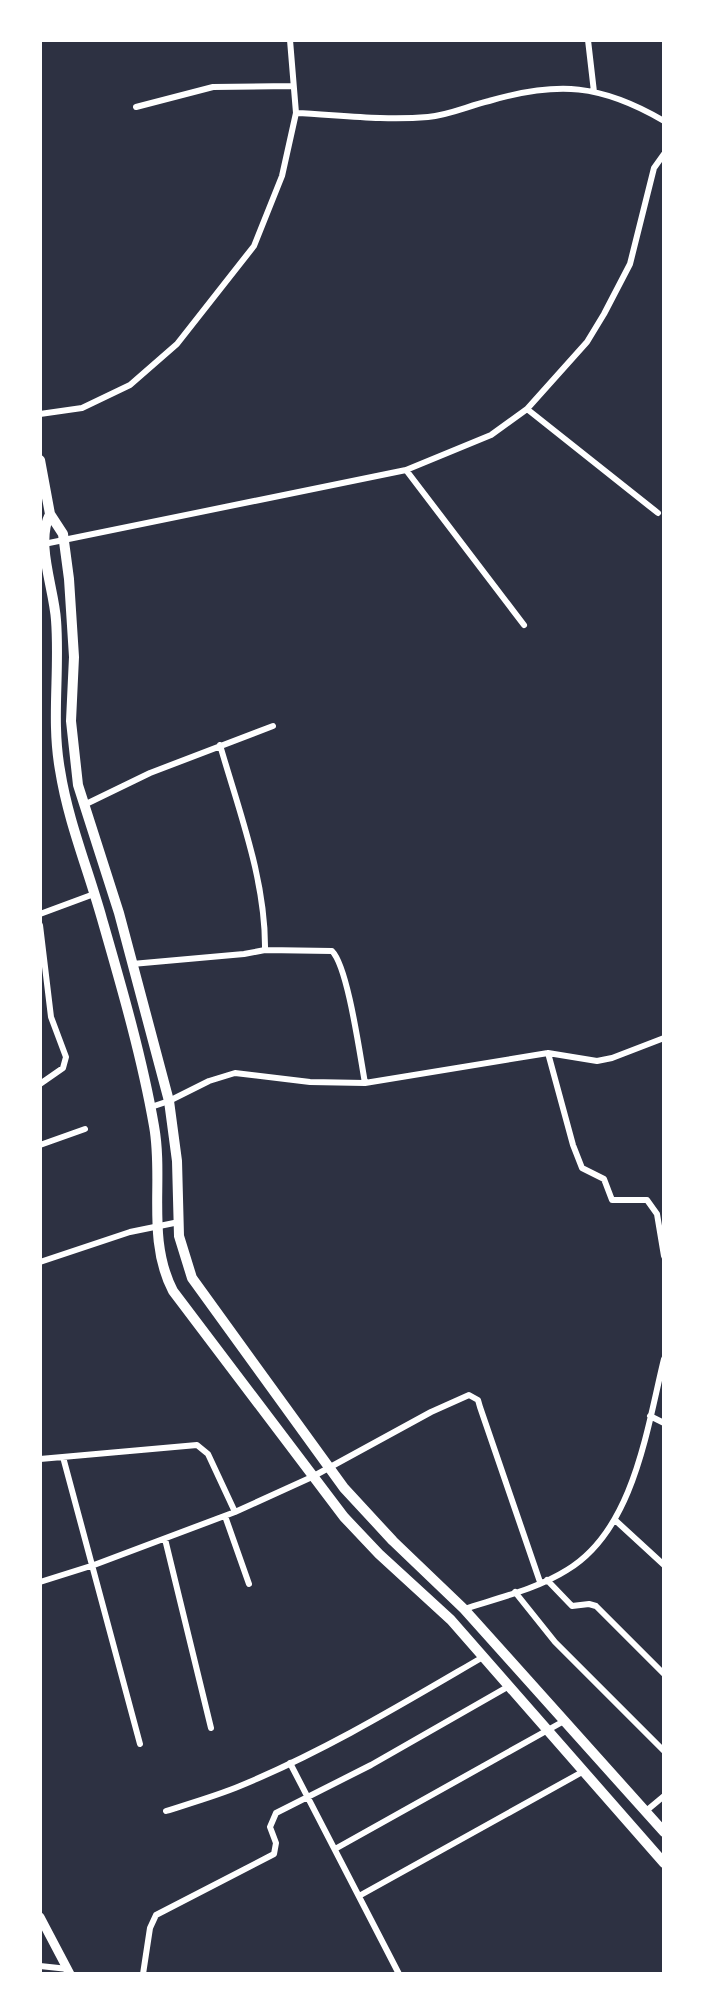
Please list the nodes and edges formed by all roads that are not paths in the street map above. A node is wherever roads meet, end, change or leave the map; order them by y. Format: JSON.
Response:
{"nodes":[{"id":1,"x":290,"y":40,"type":"edge"},
{"id":2,"x":588,"y":40,"type":"edge"},
{"id":3,"x":293,"y":86,"type":"junction"},
{"id":4,"x":594,"y":92,"type":"junction"},
{"id":5,"x":136,"y":107,"type":"dead end"},
{"id":6,"x":296,"y":113,"type":"junction"},
{"id":7,"x":663,"y":121,"type":"edge"},
{"id":8,"x":663,"y":154,"type":"edge"},
{"id":9,"x":527,"y":409,"type":"junction"},
{"id":10,"x":40,"y":414,"type":"edge"},
{"id":11,"x":40,"y":460,"type":"edge"},
{"id":12,"x":406,"y":470,"type":"junction"},
{"id":13,"x":658,"y":513,"type":"dead end"},
{"id":14,"x":50,"y":514,"type":"junction"},
{"id":15,"x":64,"y":541,"type":"junction"},
{"id":16,"x":42,"y":544,"type":"edge"},
{"id":17,"x":524,"y":625,"type":"dead end"},
{"id":18,"x":273,"y":726,"type":"dead end"},
{"id":19,"x":220,"y":745,"type":"junction"},
{"id":20,"x":83,"y":806,"type":"junction"},
{"id":21,"x":94,"y":894,"type":"junction"},
{"id":22,"x":119,"y":913,"type":"junction"},
{"id":23,"x":40,"y":914,"type":"edge"},
{"id":24,"x":102,"y":919,"type":"junction"},
{"id":25,"x":40,"y":926,"type":"edge"},
{"id":26,"x":266,"y":950,"type":"junction"},
{"id":27,"x":132,"y":964,"type":"junction"},
{"id":28,"x":144,"y":1011,"type":"junction"},
{"id":29,"x":127,"y":1015,"type":"junction"},
{"id":30,"x":663,"y":1038,"type":"edge"},
{"id":31,"x":548,"y":1053,"type":"junction"},
{"id":32,"x":365,"y":1083,"type":"junction"},
{"id":33,"x":40,"y":1084,"type":"edge"},
{"id":34,"x":169,"y":1101,"type":"junction"},
{"id":35,"x":151,"y":1107,"type":"junction"},
{"id":36,"x":85,"y":1129,"type":"dead end"},
{"id":37,"x":41,"y":1144,"type":"edge"},
{"id":38,"x":660,"y":1213,"type":"edge"},
{"id":39,"x":179,"y":1222,"type":"junction"},
{"id":40,"x":157,"y":1227,"type":"junction"},
{"id":41,"x":663,"y":1256,"type":"edge"},
{"id":42,"x":40,"y":1262,"type":"edge"},
{"id":43,"x":663,"y":1359,"type":"edge"},
{"id":44,"x":650,"y":1416,"type":"junction"},
{"id":45,"x":663,"y":1423,"type":"edge"},
{"id":46,"x":63,"y":1458,"type":"junction"},
{"id":47,"x":40,"y":1459,"type":"edge"},
{"id":48,"x":328,"y":1468,"type":"junction"},
{"id":49,"x":312,"y":1478,"type":"junction"},
{"id":50,"x":236,"y":1512,"type":"junction"},
{"id":51,"x":225,"y":1516,"type":"junction"},
{"id":52,"x":615,"y":1520,"type":"junction"},
{"id":53,"x":165,"y":1539,"type":"junction"},
{"id":54,"x":94,"y":1565,"type":"junction"},
{"id":55,"x":663,"y":1565,"type":"edge"},
{"id":56,"x":543,"y":1581,"type":"junction"},
{"id":57,"x":40,"y":1582,"type":"edge"},
{"id":58,"x":249,"y":1584,"type":"dead end"},
{"id":59,"x":515,"y":1592,"type":"junction"},
{"id":60,"x":464,"y":1609,"type":"junction"},
{"id":61,"x":483,"y":1657,"type":"junction"},
{"id":62,"x":663,"y":1674,"type":"edge"},
{"id":63,"x":508,"y":1686,"type":"junction"},
{"id":64,"x":564,"y":1721,"type":"junction"},
{"id":65,"x":212,"y":1728,"type":"dead end"},
{"id":66,"x":549,"y":1730,"type":"junction"},
{"id":67,"x":140,"y":1744,"type":"dead end"},
{"id":68,"x":663,"y":1751,"type":"edge"},
{"id":69,"x":290,"y":1763,"type":"junction"},
{"id":70,"x":584,"y":1771,"type":"junction"},
{"id":71,"x":307,"y":1796,"type":"junction"},
{"id":72,"x":663,"y":1796,"type":"edge"},
{"id":73,"x":166,"y":1811,"type":"dead end"},
{"id":74,"x":646,"y":1811,"type":"junction"},
{"id":75,"x":663,"y":1832,"type":"edge"},
{"id":76,"x":335,"y":1849,"type":"junction"},
{"id":77,"x":663,"y":1863,"type":"edge"},
{"id":78,"x":359,"y":1896,"type":"junction"},
{"id":79,"x":40,"y":1917,"type":"edge"},
{"id":80,"x":44,"y":1969,"type":"edge"},
{"id":81,"x":69,"y":1971,"type":"edge"},
{"id":82,"x":143,"y":1974,"type":"edge"},
{"id":83,"x":399,"y":1974,"type":"edge"}],
"edges":[{"from":1,"to":3,"type":"street"},
{"from":2,"to":4,"type":"street"},
{"from":3,"to":5,"type":"street"},
{"from":3,"to":6,"type":"street"},
{"from":4,"to":6,"type":"street"},
{"from":4,"to":7,"type":"street"},
{"from":6,"to":10,"type":"street"},
{"from":8,"to":9,"type":"street"},
{"from":9,"to":12,"type":"street"},
{"from":9,"to":13,"type":"street"},
{"from":11,"to":14,"type":"main road"},
{"from":12,"to":15,"type":"street"},
{"from":12,"to":17,"type":"street"},
{"from":14,"to":15,"type":"main road"},
{"from":14,"to":16,"type":"main road"},
{"from":15,"to":16,"type":"street"},
{"from":15,"to":20,"type":"main road"},
{"from":16,"to":21,"type":"main road"},
{"from":18,"to":19,"type":"street"},
{"from":19,"to":20,"type":"street"},
{"from":19,"to":26,"type":"street"},
{"from":20,"to":22,"type":"main road"},
{"from":21,"to":23,"type":"street"},
{"from":21,"to":24,"type":"main road"},
{"from":22,"to":24,"type":"main road"},
{"from":22,"to":27,"type":"main road"},
{"from":24,"to":29,"type":"main road"},
{"from":25,"to":33,"type":"street"},
{"from":26,"to":27,"type":"street"},
{"from":26,"to":32,"type":"street"},
{"from":27,"to":28,"type":"main road"},
{"from":28,"to":29,"type":"main road"},
{"from":28,"to":34,"type":"main road"},
{"from":29,"to":35,"type":"main road"},
{"from":30,"to":31,"type":"street"},
{"from":31,"to":32,"type":"street"},
{"from":31,"to":38,"type":"street"},
{"from":32,"to":34,"type":"street"},
{"from":34,"to":35,"type":"street"},
{"from":34,"to":39,"type":"main road"},
{"from":35,"to":40,"type":"main road"},
{"from":36,"to":37,"type":"street"},
{"from":38,"to":41,"type":"street"},
{"from":39,"to":40,"type":"street"},
{"from":39,"to":48,"type":"main road"},
{"from":40,"to":42,"type":"street"},
{"from":40,"to":49,"type":"main road"},
{"from":43,"to":44,"type":"street"},
{"from":44,"to":45,"type":"street"},
{"from":44,"to":52,"type":"street"},
{"from":46,"to":47,"type":"street"},
{"from":46,"to":50,"type":"street"},
{"from":46,"to":54,"type":"street"},
{"from":48,"to":49,"type":"street"},
{"from":48,"to":56,"type":"street"},
{"from":48,"to":60,"type":"main road"},
{"from":49,"to":50,"type":"street"},
{"from":49,"to":61,"type":"main road"},
{"from":50,"to":51,"type":"street"},
{"from":51,"to":53,"type":"street"},
{"from":51,"to":58,"type":"street"},
{"from":52,"to":55,"type":"street"},
{"from":52,"to":56,"type":"street"},
{"from":53,"to":54,"type":"street"},
{"from":53,"to":65,"type":"street"},
{"from":54,"to":57,"type":"street"},
{"from":54,"to":67,"type":"street"},
{"from":56,"to":59,"type":"street"},
{"from":56,"to":62,"type":"street"},
{"from":59,"to":60,"type":"street"},
{"from":59,"to":68,"type":"street"},
{"from":60,"to":64,"type":"main road"},
{"from":61,"to":63,"type":"main road"},
{"from":61,"to":69,"type":"street"},
{"from":63,"to":66,"type":"main road"},
{"from":63,"to":71,"type":"street"},
{"from":64,"to":66,"type":"street"},
{"from":64,"to":74,"type":"main road"},
{"from":66,"to":70,"type":"main road"},
{"from":66,"to":76,"type":"street"},
{"from":69,"to":71,"type":"street"},
{"from":69,"to":73,"type":"street"},
{"from":70,"to":77,"type":"main road"},
{"from":70,"to":78,"type":"street"},
{"from":71,"to":76,"type":"street"},
{"from":71,"to":82,"type":"street"},
{"from":72,"to":74,"type":"street"},
{"from":74,"to":75,"type":"main road"},
{"from":76,"to":78,"type":"street"},
{"from":78,"to":83,"type":"street"},
{"from":79,"to":81,"type":"street"},
{"from":80,"to":81,"type":"street"}]}
